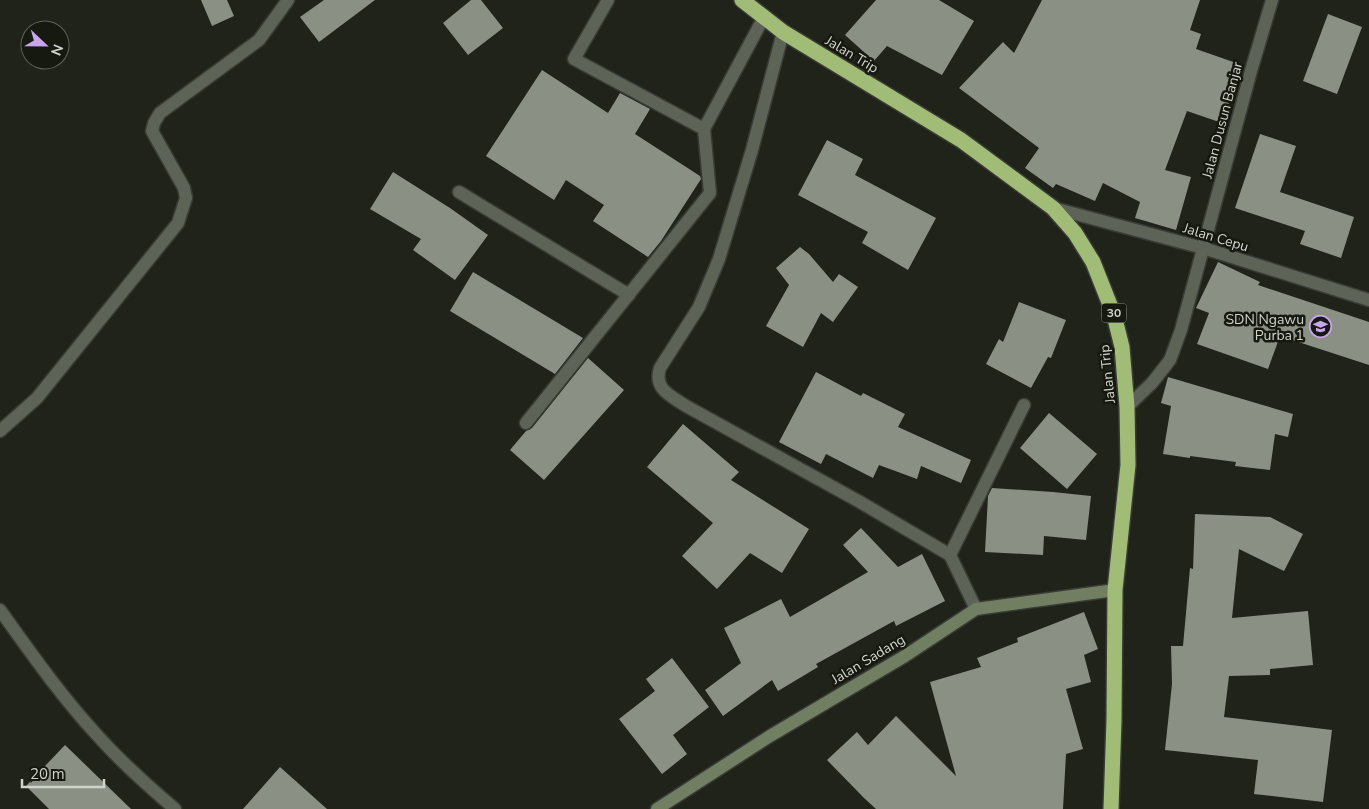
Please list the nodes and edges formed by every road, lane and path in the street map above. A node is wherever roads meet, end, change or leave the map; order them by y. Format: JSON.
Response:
{"nodes":[{"id":1,"x":288,"y":0,"type":"edge"},
{"id":2,"x":608,"y":0,"type":"edge"},
{"id":3,"x":742,"y":0,"type":"edge"},
{"id":4,"x":1272,"y":0,"type":"edge"},
{"id":5,"x":764,"y":17,"type":"junction"},
{"id":6,"x":783,"y":32,"type":"junction"},
{"id":7,"x":704,"y":129,"type":"junction"},
{"id":8,"x":459,"y":192,"type":"dead end"},
{"id":9,"x":1053,"y":208,"type":"junction"},
{"id":10,"x":1203,"y":248,"type":"junction"},
{"id":11,"x":628,"y":295,"type":"junction"},
{"id":12,"x":1369,"y":300,"type":"edge"},
{"id":13,"x":1024,"y":405,"type":"dead end"},
{"id":14,"x":1127,"y":407,"type":"junction"},
{"id":15,"x":526,"y":423,"type":"dead end"},
{"id":16,"x":0,"y":431,"type":"edge"},
{"id":17,"x":950,"y":555,"type":"junction"},
{"id":18,"x":1115,"y":590,"type":"junction"},
{"id":19,"x":976,"y":609,"type":"junction"},
{"id":20,"x":0,"y":610,"type":"edge"},
{"id":21,"x":175,"y":809,"type":"edge"},
{"id":22,"x":657,"y":809,"type":"edge"},
{"id":23,"x":1111,"y":809,"type":"edge"}],
"edges":[{"from":1,"to":16,"type":"street"},
{"from":2,"to":7,"type":"street"},
{"from":3,"to":5,"type":"highway","name":"Jalan Trip","number":"30"},
{"from":4,"to":10,"type":"street","name":"Jalan Dusun Banjar"},
{"from":5,"to":6,"type":"highway","name":"Jalan Trip","number":"30"},
{"from":5,"to":7,"type":"street"},
{"from":6,"to":9,"type":"highway","name":"Jalan Trip","number":"30"},
{"from":6,"to":17,"type":"street"},
{"from":7,"to":11,"type":"street"},
{"from":8,"to":11,"type":"street"},
{"from":9,"to":10,"type":"street","name":"Jalan Cepu"},
{"from":9,"to":14,"type":"highway","name":"Jalan Trip","number":"30"},
{"from":10,"to":12,"type":"street","name":"Jalan Cepu"},
{"from":10,"to":14,"type":"street","name":"Jalan Dusun Banjar"},
{"from":11,"to":15,"type":"street"},
{"from":13,"to":17,"type":"street"},
{"from":14,"to":18,"type":"highway","name":"Jalan Trip","number":"30"},
{"from":17,"to":19,"type":"street"},
{"from":18,"to":19,"type":"main road","name":"Jalan Sadang"},
{"from":18,"to":23,"type":"highway","name":"Jalan Trip","number":"30"},
{"from":19,"to":22,"type":"main road","name":"Jalan Sadang"},
{"from":20,"to":21,"type":"street"}]}
